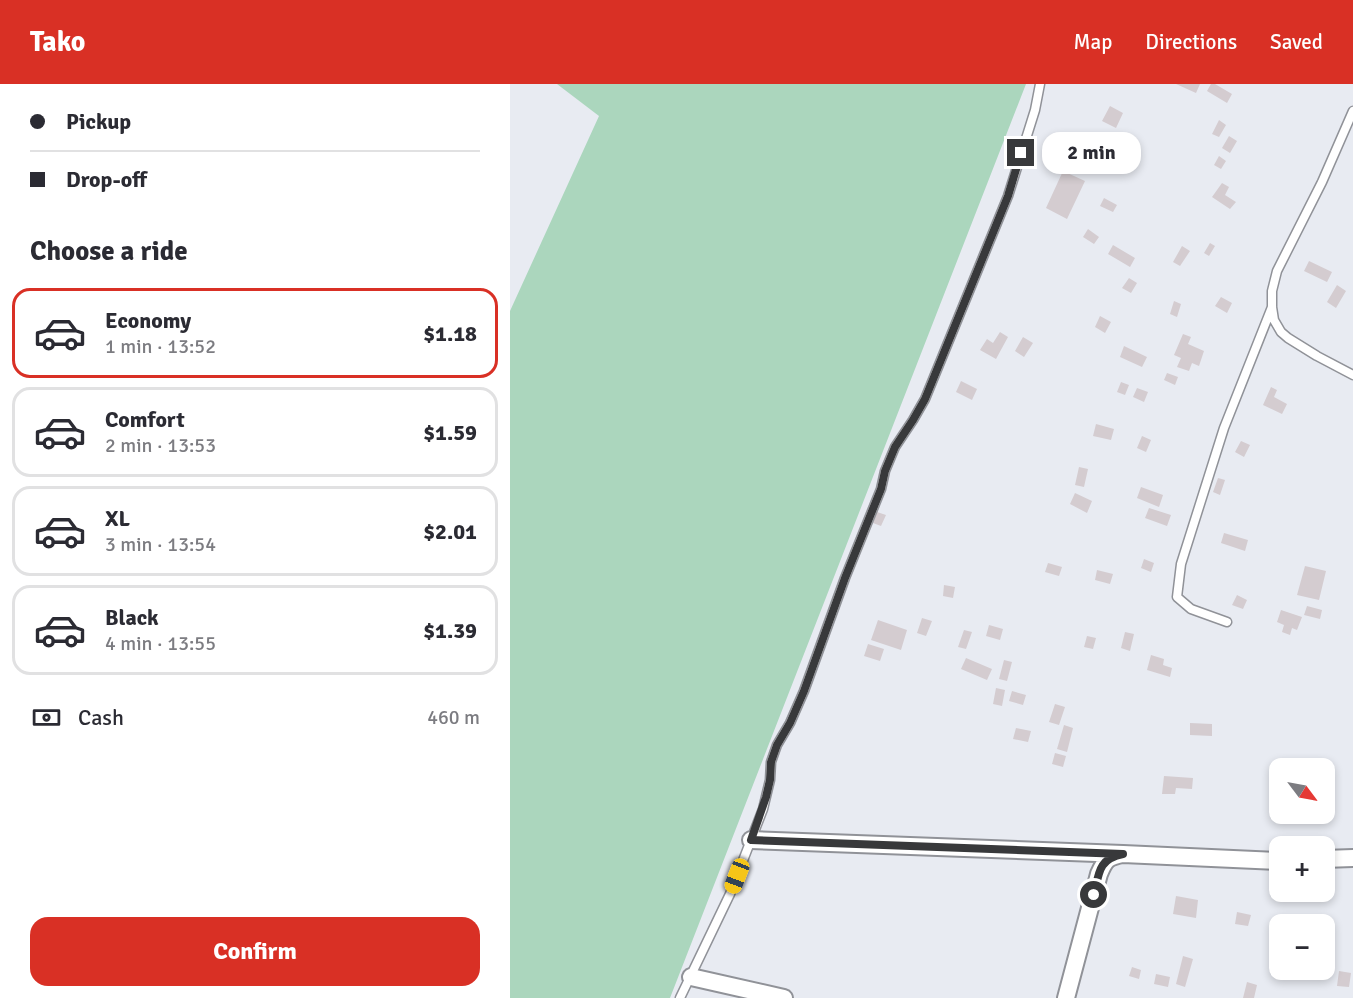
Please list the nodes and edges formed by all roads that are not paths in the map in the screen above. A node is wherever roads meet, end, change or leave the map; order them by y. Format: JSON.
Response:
{"nodes":[{"id":1,"x":1040,"y":84,"type":"edge"},
{"id":2,"x":1353,"y":111,"type":"edge"},
{"id":3,"x":1272,"y":307,"type":"junction"},
{"id":4,"x":1353,"y":375,"type":"edge"},
{"id":5,"x":1227,"y":622,"type":"dead end"},
{"id":6,"x":751,"y":840,"type":"junction"},
{"id":7,"x":1123,"y":854,"type":"junction"},
{"id":8,"x":1353,"y":858,"type":"edge"},
{"id":9,"x":1335,"y":859,"type":"edge"},
{"id":10,"x":1269,"y":861,"type":"edge"},
{"id":11,"x":691,"y":977,"type":"junction"},
{"id":12,"x":680,"y":998,"type":"edge"},
{"id":13,"x":784,"y":998,"type":"edge"},
{"id":14,"x":1066,"y":998,"type":"edge"}],
"edges":[{"from":1,"to":6,"type":"lane"},
{"from":2,"to":3,"type":"lane"},
{"from":3,"to":4,"type":"lane"},
{"from":3,"to":5,"type":"lane"},
{"from":6,"to":7,"type":"street"},
{"from":6,"to":11,"type":"lane"},
{"from":7,"to":10,"type":"street"},
{"from":7,"to":14,"type":"street"},
{"from":8,"to":9,"type":"street"},
{"from":11,"to":12,"type":"lane"},
{"from":11,"to":13,"type":"street"}]}
